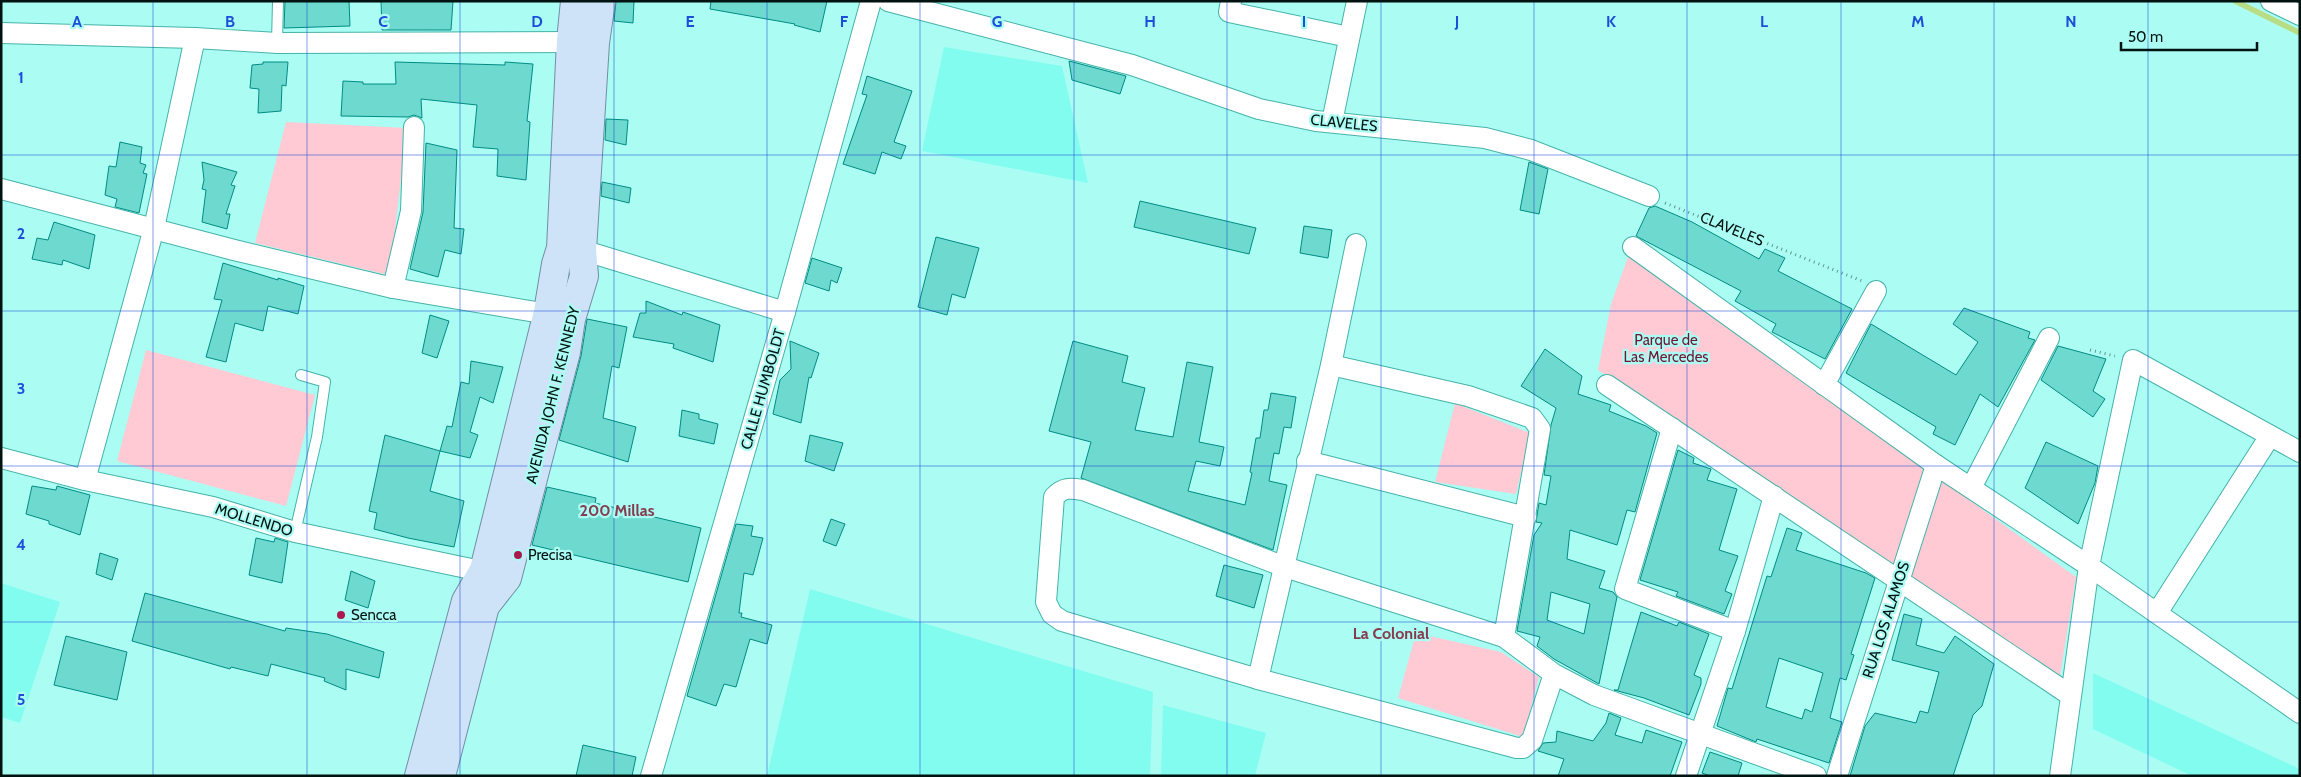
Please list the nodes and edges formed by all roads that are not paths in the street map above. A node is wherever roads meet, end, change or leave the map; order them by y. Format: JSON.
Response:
{"nodes":[{"id":1,"x":278,"y":1,"type":"edge"},
{"id":2,"x":575,"y":1,"type":"edge"},
{"id":3,"x":601,"y":1,"type":"edge"},
{"id":4,"x":871,"y":1,"type":"edge"},
{"id":5,"x":888,"y":1,"type":"edge"},
{"id":6,"x":1231,"y":1,"type":"edge"},
{"id":7,"x":1358,"y":1,"type":"edge"},
{"id":8,"x":2270,"y":1,"type":"edge"},
{"id":9,"x":2300,"y":15,"type":"edge"},
{"id":10,"x":1,"y":33,"type":"edge"},
{"id":11,"x":194,"y":38,"type":"junction"},
{"id":12,"x":1350,"y":38,"type":"junction"},
{"id":13,"x":583,"y":42,"type":"junction"},
{"id":14,"x":277,"y":44,"type":"junction"},
{"id":15,"x":1332,"y":122,"type":"junction"},
{"id":16,"x":414,"y":127,"type":"dead end"},
{"id":17,"x":1,"y":189,"type":"edge"},
{"id":18,"x":1649,"y":196,"type":"road end"},
{"id":19,"x":154,"y":228,"type":"junction"},
{"id":20,"x":1356,"y":244,"type":"dead end"},
{"id":21,"x":1633,"y":247,"type":"dead end"},
{"id":22,"x":572,"y":249,"type":"junction"},
{"id":23,"x":393,"y":288,"type":"junction"},
{"id":24,"x":1873,"y":288,"type":"road end"},
{"id":25,"x":785,"y":312,"type":"junction"},
{"id":26,"x":559,"y":316,"type":"junction"},
{"id":27,"x":2049,"y":338,"type":"dead end"},
{"id":28,"x":1330,"y":365,"type":"junction"},
{"id":29,"x":301,"y":375,"type":"dead end"},
{"id":30,"x":1607,"y":385,"type":"dead end"},
{"id":31,"x":1824,"y":385,"type":"junction"},
{"id":32,"x":1672,"y":428,"type":"junction"},
{"id":33,"x":2270,"y":436,"type":"junction"},
{"id":34,"x":2300,"y":452,"type":"edge"},
{"id":35,"x":1,"y":458,"type":"edge"},
{"id":36,"x":1307,"y":461,"type":"junction"},
{"id":37,"x":1936,"y":465,"type":"junction"},
{"id":38,"x":85,"y":480,"type":"junction"},
{"id":39,"x":1971,"y":488,"type":"junction"},
{"id":40,"x":1774,"y":496,"type":"junction"},
{"id":41,"x":1526,"y":517,"type":"junction"},
{"id":42,"x":295,"y":532,"type":"junction"},
{"id":43,"x":2088,"y":566,"type":"junction"},
{"id":44,"x":1284,"y":567,"type":"junction"},
{"id":45,"x":495,"y":574,"type":"junction"},
{"id":46,"x":1899,"y":579,"type":"junction"},
{"id":47,"x":2157,"y":613,"type":"junction"},
{"id":48,"x":1735,"y":632,"type":"junction"},
{"id":49,"x":1504,"y":637,"type":"junction"},
{"id":50,"x":1554,"y":674,"type":"junction"},
{"id":51,"x":1258,"y":679,"type":"junction"},
{"id":52,"x":2070,"y":695,"type":"junction"},
{"id":53,"x":450,"y":700,"type":"junction"},
{"id":54,"x":2300,"y":713,"type":"edge"},
{"id":55,"x":1701,"y":734,"type":"junction"},
{"id":56,"x":419,"y":776,"type":"edge"},
{"id":57,"x":441,"y":776,"type":"edge"},
{"id":58,"x":651,"y":776,"type":"edge"},
{"id":59,"x":1686,"y":776,"type":"edge"},
{"id":60,"x":1816,"y":776,"type":"edge"},
{"id":61,"x":1837,"y":776,"type":"edge"},
{"id":62,"x":2060,"y":776,"type":"edge"}],
"edges":[{"from":1,"to":14,"type":"lane"},
{"from":2,"to":13,"type":"main road","name":"AVENIDA JOHN F. KENNEDY"},
{"from":3,"to":13,"type":"main road","name":"AVENIDA JOHN F. KENNEDY"},
{"from":4,"to":25,"type":"street","name":"CALLE HUMBOLDT"},
{"from":5,"to":15,"type":"street","name":"CLAVELES"},
{"from":6,"to":12,"type":"street"},
{"from":7,"to":12,"type":"street"},
{"from":8,"to":9,"type":"street"},
{"from":10,"to":11,"type":"street"},
{"from":11,"to":14,"type":"street"},
{"from":11,"to":19,"type":"street"},
{"from":12,"to":15,"type":"street"},
{"from":13,"to":14,"type":"street"},
{"from":13,"to":22,"type":"main road","name":"AVENIDA JOHN F. KENNEDY"},
{"from":15,"to":18,"type":"street","name":"CLAVELES"},
{"from":16,"to":23,"type":"street"},
{"from":17,"to":19,"type":"street"},
{"from":19,"to":23,"type":"street"},
{"from":19,"to":38,"type":"street"},
{"from":20,"to":28,"type":"street"},
{"from":21,"to":31,"type":"street"},
{"from":22,"to":25,"type":"street"},
{"from":22,"to":26,"type":"main road","name":"AVENIDA JOHN F. KENNEDY"},
{"from":23,"to":26,"type":"street"},
{"from":24,"to":31,"type":"street"},
{"from":25,"to":58,"type":"street","name":"CALLE HUMBOLDT"},
{"from":26,"to":45,"type":"main road","name":"AVENIDA JOHN F. KENNEDY"},
{"from":27,"to":39,"type":"street"},
{"from":28,"to":36,"type":"street"},
{"from":28,"to":41,"type":"street"},
{"from":29,"to":42,"type":"lane"},
{"from":30,"to":32,"type":"street"},
{"from":31,"to":37,"type":"street"},
{"from":32,"to":40,"type":"street"},
{"from":32,"to":48,"type":"street"},
{"from":33,"to":34,"type":"street"},
{"from":33,"to":43,"type":"street"},
{"from":33,"to":47,"type":"street"},
{"from":35,"to":38,"type":"street","name":"MOLLENDO"},
{"from":36,"to":41,"type":"street"},
{"from":36,"to":44,"type":"street"},
{"from":37,"to":39,"type":"street"},
{"from":37,"to":46,"type":"street","name":"RUA LOS ALAMOS"},
{"from":38,"to":42,"type":"street","name":"MOLLENDO"},
{"from":39,"to":43,"type":"street"},
{"from":40,"to":46,"type":"street"},
{"from":40,"to":48,"type":"street"},
{"from":41,"to":49,"type":"street"},
{"from":42,"to":45,"type":"street","name":"MOLLENDO"},
{"from":43,"to":47,"type":"street"},
{"from":43,"to":52,"type":"street"},
{"from":44,"to":49,"type":"street"},
{"from":44,"to":51,"type":"street"},
{"from":44,"to":51,"type":"street"},
{"from":45,"to":53,"type":"main road","name":"AVENIDA JOHN F. KENNEDY"},
{"from":46,"to":52,"type":"street"},
{"from":46,"to":61,"type":"street","name":"RUA LOS ALAMOS"},
{"from":47,"to":54,"type":"street"},
{"from":48,"to":55,"type":"street"},
{"from":49,"to":50,"type":"street"},
{"from":50,"to":51,"type":"street"},
{"from":50,"to":55,"type":"street"},
{"from":52,"to":62,"type":"street"},
{"from":53,"to":56,"type":"main road","name":"AVENIDA JOHN F. KENNEDY"},
{"from":53,"to":57,"type":"main road","name":"AVENIDA JOHN F. KENNEDY"},
{"from":55,"to":59,"type":"street"},
{"from":55,"to":60,"type":"street"}]}
